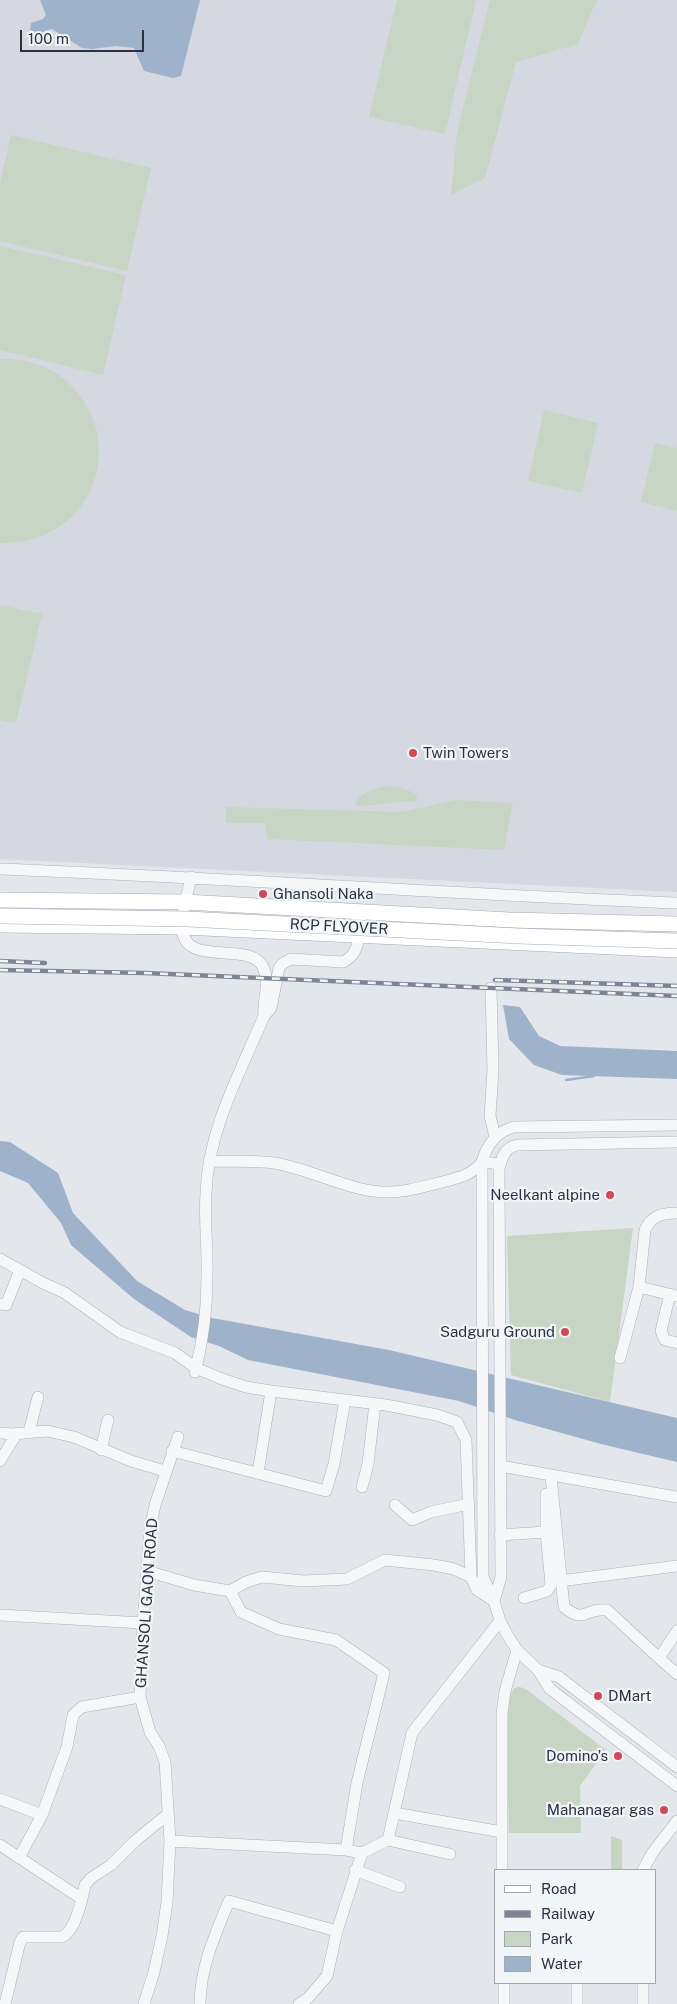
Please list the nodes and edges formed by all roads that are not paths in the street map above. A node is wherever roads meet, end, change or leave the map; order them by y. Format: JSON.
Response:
{"nodes":[{"id":1,"x":0,"y":870,"type":"edge"},
{"id":2,"x":191,"y":877,"type":"junction"},
{"id":3,"x":0,"y":900,"type":"edge"},
{"id":4,"x":186,"y":902,"type":"junction"},
{"id":5,"x":677,"y":903,"type":"edge"},
{"id":6,"x":0,"y":908,"type":"edge"},
{"id":7,"x":361,"y":912,"type":"junction"},
{"id":8,"x":0,"y":916,"type":"edge"},
{"id":9,"x":0,"y":924,"type":"edge"},
{"id":10,"x":677,"y":924,"type":"edge"},
{"id":11,"x":182,"y":927,"type":"junction"},
{"id":12,"x":677,"y":932,"type":"edge"},
{"id":13,"x":359,"y":936,"type":"junction"},
{"id":14,"x":677,"y":941,"type":"edge"},
{"id":15,"x":677,"y":950,"type":"edge"},
{"id":16,"x":491,"y":988,"type":"dead end"},
{"id":17,"x":264,"y":1016,"type":"junction"},
{"id":18,"x":677,"y":1125,"type":"edge"},
{"id":19,"x":495,"y":1137,"type":"junction"},
{"id":20,"x":677,"y":1142,"type":"edge"},
{"id":21,"x":209,"y":1161,"type":"junction"},
{"id":22,"x":482,"y":1162,"type":"junction"},
{"id":23,"x":500,"y":1164,"type":"junction"},
{"id":24,"x":677,"y":1213,"type":"edge"},
{"id":25,"x":0,"y":1259,"type":"edge"},
{"id":26,"x":20,"y":1270,"type":"junction"},
{"id":27,"x":639,"y":1287,"type":"junction"},
{"id":28,"x":673,"y":1301,"type":"edge"},
{"id":29,"x":0,"y":1304,"type":"edge"},
{"id":30,"x":677,"y":1343,"type":"edge"},
{"id":31,"x":620,"y":1358,"type":"dead end"},
{"id":32,"x":196,"y":1370,"type":"junction"},
{"id":33,"x":271,"y":1391,"type":"junction"},
{"id":34,"x":38,"y":1398,"type":"dead end"},
{"id":35,"x":345,"y":1400,"type":"junction"},
{"id":36,"x":375,"y":1404,"type":"junction"},
{"id":37,"x":108,"y":1420,"type":"dead end"},
{"id":38,"x":0,"y":1433,"type":"edge"},
{"id":39,"x":23,"y":1433,"type":"junction"},
{"id":40,"x":178,"y":1437,"type":"dead end"},
{"id":41,"x":483,"y":1446,"type":"junction"},
{"id":42,"x":500,"y":1447,"type":"junction"},
{"id":43,"x":101,"y":1450,"type":"junction"},
{"id":44,"x":172,"y":1451,"type":"junction"},
{"id":45,"x":0,"y":1461,"type":"edge"},
{"id":46,"x":500,"y":1466,"type":"junction"},
{"id":47,"x":166,"y":1471,"type":"junction"},
{"id":48,"x":258,"y":1473,"type":"junction"},
{"id":49,"x":524,"y":1474,"type":"dead end"},
{"id":50,"x":551,"y":1476,"type":"junction"},
{"id":51,"x":362,"y":1487,"type":"dead end"},
{"id":52,"x":677,"y":1497,"type":"edge"},
{"id":53,"x":468,"y":1504,"type":"junction"},
{"id":54,"x":395,"y":1505,"type":"dead end"},
{"id":55,"x":546,"y":1532,"type":"junction"},
{"id":56,"x":500,"y":1535,"type":"junction"},
{"id":57,"x":677,"y":1566,"type":"edge"},
{"id":58,"x":147,"y":1572,"type":"junction"},
{"id":59,"x":471,"y":1577,"type":"junction"},
{"id":60,"x":560,"y":1581,"type":"junction"},
{"id":61,"x":230,"y":1591,"type":"junction"},
{"id":62,"x":524,"y":1598,"type":"dead end"},
{"id":63,"x":494,"y":1600,"type":"junction"},
{"id":64,"x":0,"y":1615,"type":"edge"},
{"id":65,"x":500,"y":1621,"type":"junction"},
{"id":66,"x":143,"y":1623,"type":"junction"},
{"id":67,"x":677,"y":1631,"type":"edge"},
{"id":68,"x":517,"y":1650,"type":"junction"},
{"id":69,"x":659,"y":1658,"type":"junction"},
{"id":70,"x":538,"y":1670,"type":"junction"},
{"id":71,"x":677,"y":1674,"type":"edge"},
{"id":72,"x":140,"y":1697,"type":"junction"},
{"id":73,"x":677,"y":1767,"type":"edge"},
{"id":74,"x":677,"y":1786,"type":"edge"},
{"id":75,"x":0,"y":1799,"type":"edge"},
{"id":76,"x":394,"y":1813,"type":"junction"},
{"id":77,"x":168,"y":1814,"type":"junction"},
{"id":78,"x":42,"y":1815,"type":"junction"},
{"id":79,"x":677,"y":1821,"type":"edge"},
{"id":80,"x":502,"y":1832,"type":"junction"},
{"id":81,"x":668,"y":1833,"type":"junction"},
{"id":82,"x":388,"y":1840,"type":"junction"},
{"id":83,"x":170,"y":1841,"type":"junction"},
{"id":84,"x":677,"y":1841,"type":"edge"},
{"id":85,"x":0,"y":1845,"type":"edge"},
{"id":86,"x":346,"y":1850,"type":"junction"},
{"id":87,"x":362,"y":1854,"type":"junction"},
{"id":88,"x":450,"y":1854,"type":"dead end"},
{"id":89,"x":19,"y":1858,"type":"junction"},
{"id":90,"x":502,"y":1869,"type":"edge"},
{"id":91,"x":643,"y":1869,"type":"edge"},
{"id":92,"x":355,"y":1870,"type":"junction"},
{"id":93,"x":400,"y":1887,"type":"dead end"},
{"id":94,"x":82,"y":1899,"type":"junction"},
{"id":95,"x":337,"y":1931,"type":"junction"},
{"id":96,"x":504,"y":1984,"type":"edge"},
{"id":97,"x":576,"y":1984,"type":"edge"},
{"id":98,"x":643,"y":1984,"type":"edge"},
{"id":99,"x":5,"y":2004,"type":"edge"},
{"id":100,"x":144,"y":2004,"type":"edge"},
{"id":101,"x":200,"y":2004,"type":"edge"},
{"id":102,"x":299,"y":2004,"type":"edge"},
{"id":103,"x":504,"y":2004,"type":"edge"},
{"id":104,"x":577,"y":2004,"type":"edge"},
{"id":105,"x":643,"y":2004,"type":"edge"}],
"edges":[{"from":1,"to":2,"type":"street"},
{"from":2,"to":4,"type":"street"},
{"from":2,"to":5,"type":"street"},
{"from":3,"to":4,"type":"main road"},
{"from":4,"to":7,"type":"main road"},
{"from":4,"to":11,"type":"street"},
{"from":6,"to":12,"type":"main road","name":"RCP FLYOVER"},
{"from":7,"to":10,"type":"main road"},
{"from":7,"to":13,"type":"street"},
{"from":8,"to":14,"type":"main road","name":"RCP FLYOVER","bridge":true},
{"from":9,"to":11,"type":"main road"},
{"from":11,"to":13,"type":"main road"},
{"from":11,"to":17,"type":"street"},
{"from":13,"to":15,"type":"main road"},
{"from":13,"to":17,"type":"street"},
{"from":16,"to":19,"type":"street"},
{"from":17,"to":21,"type":"street"},
{"from":18,"to":19,"type":"street"},
{"from":19,"to":22,"type":"street"},
{"from":20,"to":23,"type":"street"},
{"from":21,"to":22,"type":"street"},
{"from":21,"to":32,"type":"street"},
{"from":22,"to":23,"type":"street"},
{"from":22,"to":41,"type":"street"},
{"from":23,"to":42,"type":"street"},
{"from":24,"to":27,"type":"street"},
{"from":25,"to":26,"type":"street"},
{"from":26,"to":29,"type":"street"},
{"from":26,"to":32,"type":"street"},
{"from":27,"to":28,"type":"street"},
{"from":27,"to":31,"type":"street"},
{"from":28,"to":30,"type":"street"},
{"from":32,"to":33,"type":"street"},
{"from":33,"to":35,"type":"street"},
{"from":33,"to":48,"type":"street"},
{"from":34,"to":39,"type":"street"},
{"from":35,"to":36,"type":"street"},
{"from":35,"to":48,"type":"street"},
{"from":36,"to":51,"type":"street"},
{"from":36,"to":53,"type":"street"},
{"from":37,"to":43,"type":"street"},
{"from":38,"to":39,"type":"street"},
{"from":39,"to":43,"type":"street"},
{"from":39,"to":45,"type":"street"},
{"from":40,"to":44,"type":"street","name":"GHANSOLI GAON ROAD"},
{"from":41,"to":42,"type":"street"},
{"from":41,"to":63,"type":"street"},
{"from":42,"to":46,"type":"street"},
{"from":43,"to":47,"type":"street"},
{"from":44,"to":47,"type":"street","name":"GHANSOLI GAON ROAD"},
{"from":44,"to":48,"type":"street"},
{"from":46,"to":50,"type":"street"},
{"from":46,"to":56,"type":"street"},
{"from":47,"to":58,"type":"street","name":"GHANSOLI GAON ROAD"},
{"from":49,"to":55,"type":"street"},
{"from":50,"to":52,"type":"street"},
{"from":50,"to":60,"type":"street"},
{"from":53,"to":54,"type":"street"},
{"from":53,"to":59,"type":"street"},
{"from":55,"to":56,"type":"street"},
{"from":55,"to":62,"type":"street"},
{"from":56,"to":63,"type":"street"},
{"from":57,"to":60,"type":"street"},
{"from":58,"to":61,"type":"street"},
{"from":58,"to":66,"type":"street","name":"GHANSOLI GAON ROAD"},
{"from":59,"to":61,"type":"street"},
{"from":59,"to":63,"type":"street"},
{"from":60,"to":69,"type":"street"},
{"from":61,"to":86,"type":"street"},
{"from":63,"to":65,"type":"street"},
{"from":64,"to":66,"type":"street"},
{"from":65,"to":68,"type":"street"},
{"from":65,"to":76,"type":"street"},
{"from":66,"to":72,"type":"street","name":"GHANSOLI GAON ROAD"},
{"from":67,"to":69,"type":"street"},
{"from":68,"to":70,"type":"street"},
{"from":68,"to":80,"type":"street"},
{"from":69,"to":71,"type":"street"},
{"from":70,"to":73,"type":"street"},
{"from":70,"to":74,"type":"street"},
{"from":72,"to":77,"type":"street","name":"GHANSOLI GAON ROAD"},
{"from":72,"to":78,"type":"street"},
{"from":75,"to":78,"type":"street"},
{"from":76,"to":80,"type":"street"},
{"from":76,"to":82,"type":"street"},
{"from":77,"to":83,"type":"street","name":"GHANSOLI GAON ROAD"},
{"from":77,"to":94,"type":"street"},
{"from":78,"to":89,"type":"street"},
{"from":79,"to":81,"type":"street"},
{"from":80,"to":90,"type":"street"},
{"from":81,"to":84,"type":"street"},
{"from":81,"to":91,"type":"street"},
{"from":82,"to":87,"type":"street"},
{"from":82,"to":88,"type":"street"},
{"from":83,"to":86,"type":"street"},
{"from":83,"to":100,"type":"street","name":"GHANSOLI GAON ROAD"},
{"from":85,"to":89,"type":"street"},
{"from":86,"to":87,"type":"street"},
{"from":87,"to":92,"type":"street"},
{"from":89,"to":94,"type":"street"},
{"from":92,"to":93,"type":"street"},
{"from":92,"to":95,"type":"street"},
{"from":94,"to":99,"type":"street"},
{"from":95,"to":101,"type":"street"},
{"from":95,"to":102,"type":"street"},
{"from":96,"to":103,"type":"street"},
{"from":97,"to":104,"type":"street"},
{"from":98,"to":105,"type":"street"}]}
